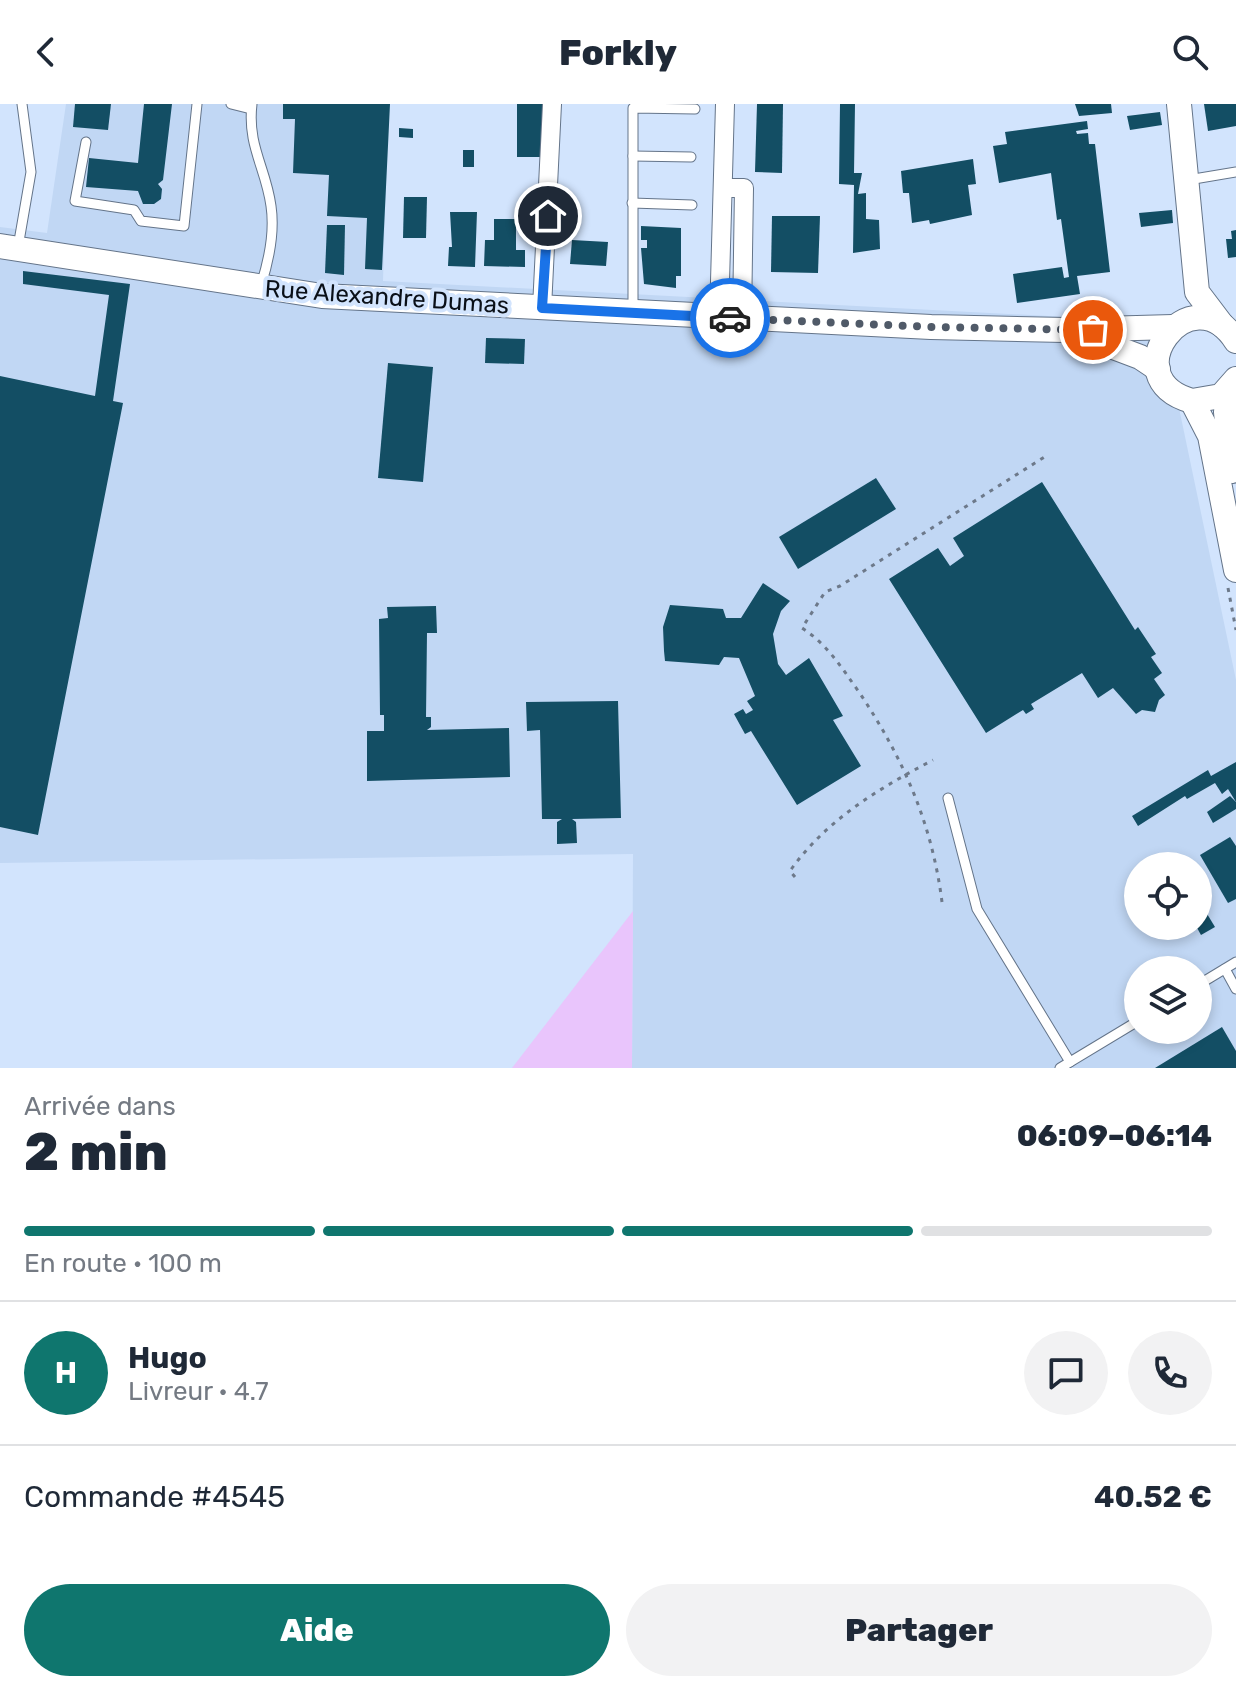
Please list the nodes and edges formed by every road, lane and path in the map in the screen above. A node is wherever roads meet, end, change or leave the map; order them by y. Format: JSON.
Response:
{"nodes":[{"id":1,"x":22,"y":104,"type":"edge"},
{"id":2,"x":197,"y":104,"type":"edge"},
{"id":3,"x":231,"y":104,"type":"edge"},
{"id":4,"x":552,"y":104,"type":"edge"},
{"id":5,"x":725,"y":104,"type":"edge"},
{"id":6,"x":1179,"y":104,"type":"edge"},
{"id":7,"x":252,"y":106,"type":"edge"},
{"id":8,"x":695,"y":109,"type":"dead end"},
{"id":9,"x":86,"y":142,"type":"dead end"},
{"id":10,"x":633,"y":156,"type":"junction"},
{"id":11,"x":691,"y":157,"type":"dead end"},
{"id":12,"x":1236,"y":172,"type":"edge"},
{"id":13,"x":1186,"y":180,"type":"junction"},
{"id":14,"x":632,"y":203,"type":"junction"},
{"id":15,"x":692,"y":205,"type":"dead end"},
{"id":16,"x":6,"y":245,"type":"edge"},
{"id":17,"x":259,"y":289,"type":"junction"},
{"id":18,"x":1197,"y":292,"type":"junction"},
{"id":19,"x":542,"y":308,"type":"junction"},
{"id":20,"x":633,"y":313,"type":"junction"},
{"id":21,"x":730,"y":318,"type":"junction"},
{"id":22,"x":1177,"y":325,"type":"junction"},
{"id":23,"x":1065,"y":330,"type":"junction"},
{"id":24,"x":1232,"y":334,"type":"edge"},
{"id":25,"x":1158,"y":369,"type":"junction"},
{"id":26,"x":1234,"y":384,"type":"edge"},
{"id":27,"x":1192,"y":401,"type":"junction"},
{"id":28,"x":1046,"y":456,"type":"dead end"},
{"id":29,"x":1236,"y":495,"type":"edge"},
{"id":30,"x":1236,"y":570,"type":"edge"},
{"id":31,"x":933,"y":760,"type":"dead end"},
{"id":32,"x":909,"y":774,"type":"junction"},
{"id":33,"x":948,"y":798,"type":"dead end"},
{"id":34,"x":795,"y":877,"type":"dead end"},
{"id":35,"x":942,"y":902,"type":"dead end"},
{"id":36,"x":1236,"y":962,"type":"edge"},
{"id":37,"x":1225,"y":969,"type":"junction"},
{"id":38,"x":1212,"y":977,"type":"edge"},
{"id":39,"x":1236,"y":989,"type":"edge"},
{"id":40,"x":1124,"y":1029,"type":"edge"},
{"id":41,"x":1070,"y":1062,"type":"junction"},
{"id":42,"x":1060,"y":1068,"type":"edge"}],
"edges":[{"from":1,"to":16,"type":"lane"},
{"from":2,"to":9,"type":"lane"},
{"from":3,"to":7,"type":"lane"},
{"from":4,"to":19,"type":"street"},
{"from":5,"to":21,"type":"street"},
{"from":6,"to":13,"type":"street"},
{"from":7,"to":17,"type":"lane"},
{"from":8,"to":10,"type":"lane"},
{"from":10,"to":11,"type":"lane"},
{"from":10,"to":14,"type":"lane"},
{"from":12,"to":13,"type":"lane"},
{"from":13,"to":18,"type":"street"},
{"from":14,"to":15,"type":"lane"},
{"from":14,"to":20,"type":"lane"},
{"from":16,"to":17,"type":"street","name":"Rue Alexandre Dumas"},
{"from":17,"to":19,"type":"street","name":"Rue Alexandre Dumas"},
{"from":18,"to":22,"type":"street"},
{"from":18,"to":24,"type":"street"},
{"from":19,"to":20,"type":"street","name":"Rue Alexandre Dumas"},
{"from":20,"to":21,"type":"street","name":"Rue Alexandre Dumas"},
{"from":21,"to":23,"type":"street","name":"Rue Alexandre Dumas"},
{"from":22,"to":23,"type":"street","name":"Rue Alexandre Dumas"},
{"from":22,"to":24,"type":"street","name":"Rue Alexandre Dumas"},
{"from":22,"to":25,"type":"street"},
{"from":23,"to":25,"type":"street","name":"Rue Alexandre Dumas"},
{"from":25,"to":27,"type":"street","name":"Rue Alexandre Dumas"},
{"from":26,"to":27,"type":"street"},
{"from":26,"to":29,"type":"street"},
{"from":27,"to":30,"type":"street"},
{"from":28,"to":32,"type":"path"},
{"from":31,"to":32,"type":"path"},
{"from":32,"to":34,"type":"path"},
{"from":32,"to":35,"type":"path"},
{"from":33,"to":41,"type":"lane"},
{"from":36,"to":37,"type":"lane"},
{"from":37,"to":38,"type":"lane"},
{"from":37,"to":39,"type":"lane"},
{"from":40,"to":41,"type":"lane"},
{"from":41,"to":42,"type":"lane"}]}
